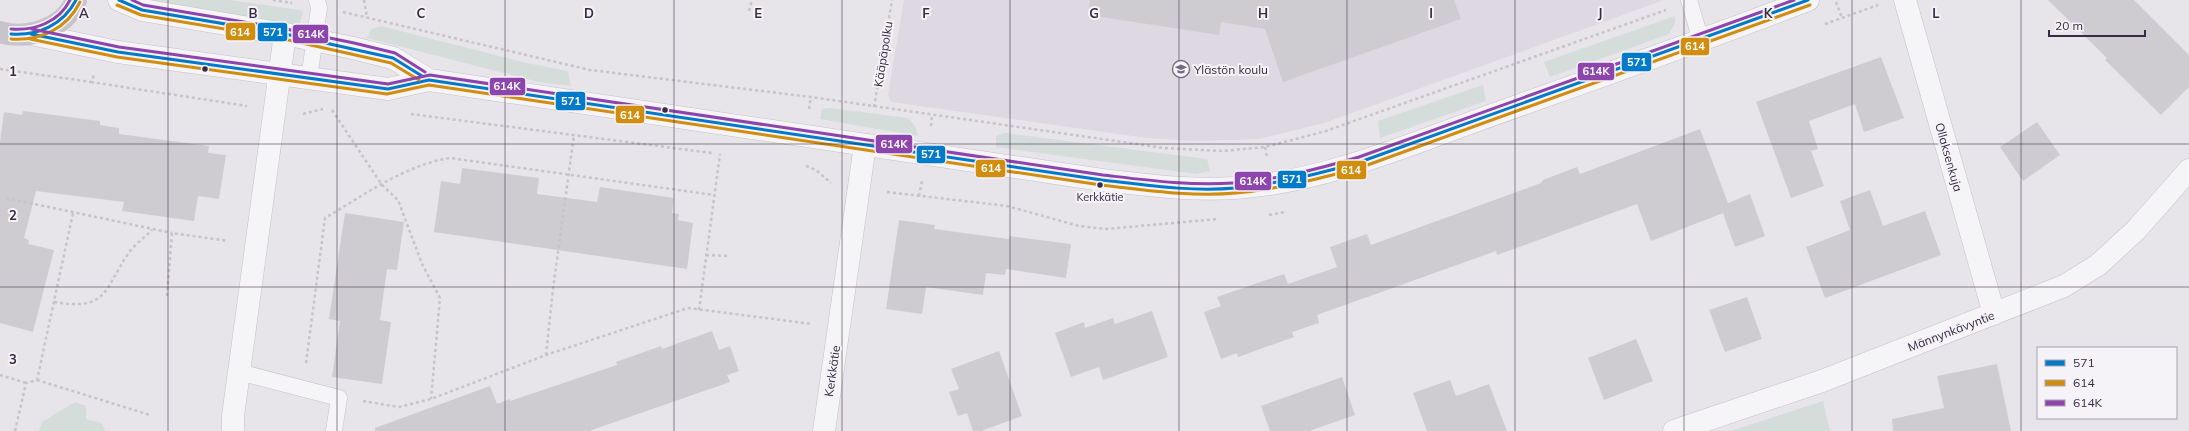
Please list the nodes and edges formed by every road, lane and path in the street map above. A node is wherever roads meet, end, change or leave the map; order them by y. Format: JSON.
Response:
{"nodes":[{"id":1,"x":76,"y":0,"type":"edge"},
{"id":2,"x":119,"y":0,"type":"edge"},
{"id":3,"x":272,"y":0,"type":"edge"},
{"id":4,"x":364,"y":0,"type":"edge"},
{"id":5,"x":752,"y":0,"type":"edge"},
{"id":6,"x":892,"y":0,"type":"edge"},
{"id":7,"x":1808,"y":0,"type":"edge"},
{"id":8,"x":1836,"y":0,"type":"edge"},
{"id":9,"x":1905,"y":0,"type":"edge"},
{"id":10,"x":1689,"y":1,"type":"edge"},
{"id":11,"x":318,"y":4,"type":"edge"},
{"id":12,"x":749,"y":11,"type":"dead end"},
{"id":13,"x":367,"y":16,"type":"junction"},
{"id":14,"x":1842,"y":18,"type":"dead end"},
{"id":15,"x":1,"y":33,"type":"edge"},
{"id":16,"x":31,"y":34,"type":"junction"},
{"id":17,"x":285,"y":34,"type":"junction"},
{"id":18,"x":315,"y":40,"type":"junction"},
{"id":19,"x":1701,"y":41,"type":"junction"},
{"id":20,"x":279,"y":74,"type":"junction"},
{"id":21,"x":309,"y":79,"type":"junction"},
{"id":22,"x":429,"y":80,"type":"junction"},
{"id":23,"x":331,"y":107,"type":"dead end"},
{"id":24,"x":874,"y":107,"type":"junction"},
{"id":25,"x":574,"y":135,"type":"dead end"},
{"id":26,"x":865,"y":145,"type":"junction"},
{"id":27,"x":720,"y":154,"type":"dead end"},
{"id":28,"x":2189,"y":170,"type":"edge"},
{"id":29,"x":568,"y":175,"type":"junction"},
{"id":30,"x":382,"y":185,"type":"junction"},
{"id":31,"x":714,"y":195,"type":"junction"},
{"id":32,"x":6,"y":198,"type":"dead end"},
{"id":33,"x":73,"y":212,"type":"junction"},
{"id":34,"x":152,"y":229,"type":"junction"},
{"id":35,"x":172,"y":233,"type":"junction"},
{"id":36,"x":256,"y":245,"type":"junction"},
{"id":37,"x":706,"y":255,"type":"junction"},
{"id":38,"x":728,"y":256,"type":"dead end"},
{"id":39,"x":167,"y":296,"type":"dead end"},
{"id":40,"x":54,"y":302,"type":"junction"},
{"id":41,"x":699,"y":310,"type":"junction"},
{"id":42,"x":1994,"y":314,"type":"junction"},
{"id":43,"x":819,"y":325,"type":"dead end"},
{"id":44,"x":546,"y":355,"type":"junction"},
{"id":45,"x":239,"y":372,"type":"junction"},
{"id":46,"x":0,"y":375,"type":"edge"},
{"id":47,"x":37,"y":380,"type":"junction"},
{"id":48,"x":26,"y":383,"type":"junction"},
{"id":49,"x":303,"y":388,"type":"junction"},
{"id":50,"x":339,"y":398,"type":"junction"},
{"id":51,"x":431,"y":399,"type":"junction"},
{"id":52,"x":150,"y":415,"type":"dead end"},
{"id":53,"x":15,"y":431,"type":"edge"},
{"id":54,"x":233,"y":431,"type":"edge"},
{"id":55,"x":334,"y":431,"type":"edge"},
{"id":56,"x":824,"y":431,"type":"edge"},
{"id":57,"x":1674,"y":431,"type":"edge"}],
"edges":[{"from":1,"to":16,"type":"main road"},
{"from":2,"to":17,"type":"street"},
{"from":3,"to":11,"type":"path"},
{"from":4,"to":13,"type":"path"},
{"from":5,"to":12,"type":"path"},
{"from":6,"to":24,"type":"path","name":"Kääpäpolku"},
{"from":7,"to":19,"type":"street"},
{"from":8,"to":14,"type":"path"},
{"from":9,"to":42,"type":"street","name":"Ollaksenkuja"},
{"from":10,"to":19,"type":"lane"},
{"from":10,"to":24,"type":"path"},
{"from":11,"to":13,"type":"path"},
{"from":11,"to":18,"type":"lane"},
{"from":13,"to":24,"type":"path"},
{"from":15,"to":16,"type":"main road"},
{"from":16,"to":20,"type":"street"},
{"from":17,"to":18,"type":"street"},
{"from":17,"to":20,"type":"street"},
{"from":18,"to":21,"type":"lane"},
{"from":18,"to":22,"type":"street"},
{"from":19,"to":26,"type":"street"},
{"from":20,"to":21,"type":"street"},
{"from":20,"to":36,"type":"street"},
{"from":21,"to":22,"type":"street"},
{"from":22,"to":26,"type":"street"},
{"from":23,"to":30,"type":"path"},
{"from":25,"to":29,"type":"path"},
{"from":26,"to":56,"type":"street","name":"Kerkkätie"},
{"from":27,"to":31,"type":"path"},
{"from":28,"to":42,"type":"street","name":"Männynkävyntie"},
{"from":29,"to":30,"type":"path"},
{"from":29,"to":31,"type":"path"},
{"from":29,"to":44,"type":"path"},
{"from":30,"to":49,"type":"path"},
{"from":30,"to":51,"type":"path"},
{"from":31,"to":37,"type":"path"},
{"from":32,"to":33,"type":"path"},
{"from":33,"to":34,"type":"path"},
{"from":33,"to":40,"type":"path"},
{"from":34,"to":35,"type":"path"},
{"from":34,"to":40,"type":"path"},
{"from":35,"to":36,"type":"path"},
{"from":35,"to":39,"type":"path"},
{"from":36,"to":45,"type":"street"},
{"from":37,"to":38,"type":"path"},
{"from":37,"to":41,"type":"path"},
{"from":40,"to":47,"type":"path"},
{"from":41,"to":43,"type":"path"},
{"from":41,"to":44,"type":"path"},
{"from":42,"to":57,"type":"street","name":"Männynkävyntie"},
{"from":44,"to":51,"type":"path"},
{"from":45,"to":49,"type":"lane"},
{"from":45,"to":54,"type":"street"},
{"from":46,"to":48,"type":"path"},
{"from":47,"to":48,"type":"path"},
{"from":47,"to":52,"type":"path"},
{"from":48,"to":53,"type":"path"},
{"from":49,"to":50,"type":"lane"},
{"from":50,"to":51,"type":"path"},
{"from":50,"to":55,"type":"lane"}]}
